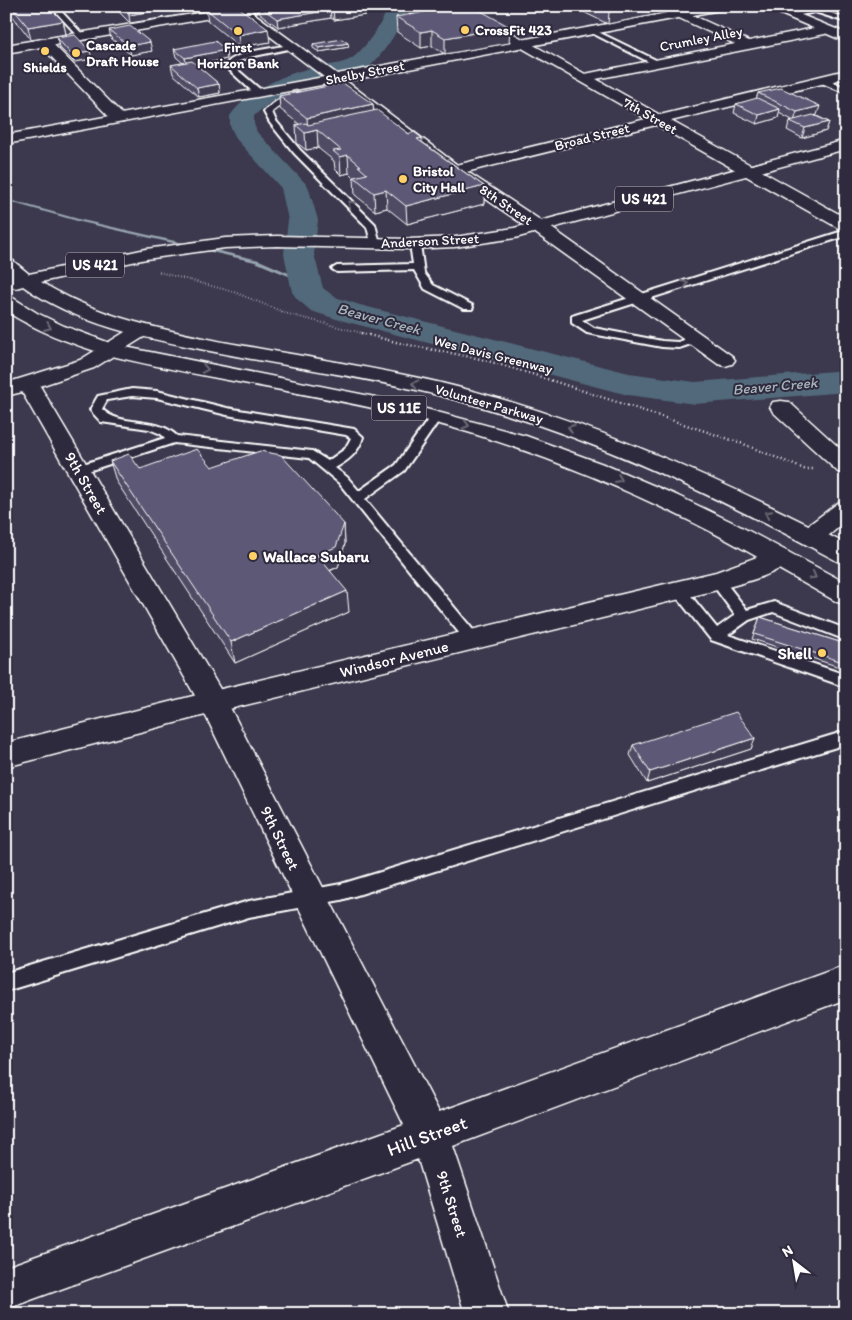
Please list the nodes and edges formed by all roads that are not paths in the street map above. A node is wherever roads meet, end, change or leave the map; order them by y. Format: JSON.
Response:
{"nodes":[{"id":1,"x":264,"y":6,"type":"edge"},
{"id":2,"x":455,"y":6,"type":"edge"},
{"id":3,"x":656,"y":6,"type":"edge"},
{"id":4,"x":725,"y":6,"type":"edge"},
{"id":5,"x":768,"y":6,"type":"edge"},
{"id":6,"x":239,"y":8,"type":"edge"},
{"id":7,"x":699,"y":8,"type":"edge"},
{"id":8,"x":57,"y":10,"type":"dead end"},
{"id":9,"x":678,"y":15,"type":"junction"},
{"id":10,"x":790,"y":15,"type":"junction"},
{"id":11,"x":846,"y":20,"type":"edge"},
{"id":12,"x":825,"y":30,"type":"junction"},
{"id":13,"x":592,"y":31,"type":"junction"},
{"id":14,"x":82,"y":37,"type":"junction"},
{"id":15,"x":846,"y":38,"type":"edge"},
{"id":16,"x":45,"y":43,"type":"junction"},
{"id":17,"x":522,"y":44,"type":"junction"},
{"id":18,"x":747,"y":45,"type":"junction"},
{"id":19,"x":291,"y":47,"type":"junction"},
{"id":20,"x":6,"y":49,"type":"edge"},
{"id":21,"x":658,"y":63,"type":"junction"},
{"id":22,"x":846,"y":74,"type":"edge"},
{"id":23,"x":583,"y":78,"type":"junction"},
{"id":24,"x":822,"y":80,"type":"junction"},
{"id":25,"x":336,"y":83,"type":"junction"},
{"id":26,"x":846,"y":91,"type":"edge"},
{"id":27,"x":259,"y":93,"type":"junction"},
{"id":28,"x":287,"y":93,"type":"junction"},
{"id":29,"x":307,"y":94,"type":"edge"},
{"id":30,"x":118,"y":120,"type":"junction"},
{"id":31,"x":658,"y":120,"type":"junction"},
{"id":32,"x":6,"y":140,"type":"edge"},
{"id":33,"x":846,"y":144,"type":"edge"},
{"id":34,"x":454,"y":170,"type":"junction"},
{"id":35,"x":749,"y":170,"type":"junction"},
{"id":36,"x":846,"y":225,"type":"edge"},
{"id":37,"x":540,"y":228,"type":"junction"},
{"id":38,"x":846,"y":233,"type":"edge"},
{"id":39,"x":375,"y":244,"type":"junction"},
{"id":40,"x":415,"y":244,"type":"junction"},
{"id":41,"x":6,"y":264,"type":"edge"},
{"id":42,"x":419,"y":268,"type":"junction"},
{"id":43,"x":337,"y":269,"type":"dead end"},
{"id":44,"x":25,"y":280,"type":"junction"},
{"id":45,"x":6,"y":283,"type":"edge"},
{"id":46,"x":639,"y":299,"type":"junction"},
{"id":47,"x":6,"y":302,"type":"edge"},
{"id":48,"x":468,"y":307,"type":"dead end"},
{"id":49,"x":140,"y":331,"type":"junction"},
{"id":50,"x":696,"y":339,"type":"junction"},
{"id":51,"x":111,"y":350,"type":"junction"},
{"id":52,"x":725,"y":360,"type":"dead end"},
{"id":53,"x":28,"y":384,"type":"junction"},
{"id":54,"x":6,"y":390,"type":"edge"},
{"id":55,"x":781,"y":408,"type":"dead end"},
{"id":56,"x":436,"y":416,"type":"junction"},
{"id":57,"x":173,"y":439,"type":"junction"},
{"id":58,"x":327,"y":467,"type":"junction"},
{"id":59,"x":846,"y":467,"type":"edge"},
{"id":60,"x":78,"y":470,"type":"junction"},
{"id":61,"x":358,"y":498,"type":"junction"},
{"id":62,"x":846,"y":510,"type":"edge"},
{"id":63,"x":811,"y":536,"type":"junction"},
{"id":64,"x":846,"y":555,"type":"edge"},
{"id":65,"x":780,"y":558,"type":"junction"},
{"id":66,"x":716,"y":581,"type":"junction"},
{"id":67,"x":678,"y":590,"type":"junction"},
{"id":68,"x":846,"y":595,"type":"edge"},
{"id":69,"x":744,"y":616,"type":"junction"},
{"id":70,"x":846,"y":624,"type":"edge"},
{"id":71,"x":825,"y":627,"type":"junction"},
{"id":72,"x":846,"y":635,"type":"edge"},
{"id":73,"x":716,"y":636,"type":"junction"},
{"id":74,"x":474,"y":640,"type":"junction"},
{"id":75,"x":819,"y":642,"type":"edge"},
{"id":76,"x":845,"y":679,"type":"edge"},
{"id":77,"x":213,"y":702,"type":"junction"},
{"id":78,"x":846,"y":737,"type":"edge"},
{"id":79,"x":6,"y":755,"type":"edge"},
{"id":80,"x":309,"y":898,"type":"junction"},
{"id":81,"x":6,"y":982,"type":"edge"},
{"id":82,"x":846,"y":982,"type":"edge"},
{"id":83,"x":430,"y":1135,"type":"junction"},
{"id":84,"x":6,"y":1288,"type":"edge"},
{"id":85,"x":487,"y":1314,"type":"edge"}],
"edges":[{"from":1,"to":6,"type":"main road"},
{"from":2,"to":17,"type":"main road","name":"7th Street"},
{"from":3,"to":9,"type":"lane"},
{"from":4,"to":7,"type":"main road","name":"Shelby Street"},
{"from":5,"to":10,"type":"main road"},
{"from":6,"to":14,"type":"main road"},
{"from":6,"to":19,"type":"main road","name":"8th Street"},
{"from":7,"to":9,"type":"main road","name":"Shelby Street"},
{"from":8,"to":14,"type":"lane"},
{"from":9,"to":13,"type":"main road","name":"Shelby Street"},
{"from":9,"to":18,"type":"main road"},
{"from":10,"to":11,"type":"lane"},
{"from":10,"to":12,"type":"main road"},
{"from":12,"to":15,"type":"main road"},
{"from":12,"to":18,"type":"main road","name":"Crumley Alley"},
{"from":13,"to":17,"type":"main road","name":"Shelby Street"},
{"from":13,"to":21,"type":"lane"},
{"from":14,"to":16,"type":"main road"},
{"from":16,"to":20,"type":"main road"},
{"from":16,"to":30,"type":"main road"},
{"from":17,"to":23,"type":"main road","name":"7th Street"},
{"from":17,"to":25,"type":"main road","name":"Shelby Street"},
{"from":18,"to":21,"type":"main road","name":"Crumley Alley"},
{"from":19,"to":25,"type":"main road","name":"8th Street"},
{"from":19,"to":27,"type":"lane"},
{"from":21,"to":23,"type":"main road","name":"Crumley Alley"},
{"from":22,"to":24,"type":"main road","name":"Broad Street"},
{"from":23,"to":31,"type":"main road","name":"7th Street"},
{"from":24,"to":26,"type":"lane"},
{"from":24,"to":31,"type":"main road","name":"Broad Street"},
{"from":25,"to":28,"type":"main road","name":"Shelby Street"},
{"from":25,"to":34,"type":"main road","name":"8th Street"},
{"from":27,"to":28,"type":"main road","name":"Shelby Street"},
{"from":27,"to":30,"type":"main road","name":"Shelby Street"},
{"from":28,"to":29,"type":"lane"},
{"from":39,"to":28,"type":"lane","one_way":true},
{"from":30,"to":32,"type":"main road","name":"Shelby Street"},
{"from":31,"to":34,"type":"main road","name":"Broad Street"},
{"from":31,"to":35,"type":"main road","name":"7th Street"},
{"from":33,"to":35,"type":"main road","name":"Anderson Street","number":"US 421"},
{"from":34,"to":37,"type":"main road","name":"8th Street"},
{"from":35,"to":36,"type":"main road","name":"7th Street"},
{"from":35,"to":37,"type":"main road","name":"Anderson Street","number":"US 421"},
{"from":37,"to":40,"type":"main road","name":"Anderson Street","number":"US 421"},
{"from":37,"to":46,"type":"main road","name":"8th Street"},
{"from":46,"to":38,"type":"lane","one_way":true},
{"from":39,"to":40,"type":"main road","name":"Anderson Street","number":"US 421"},
{"from":39,"to":44,"type":"main road","name":"Anderson Street","number":"US 421"},
{"from":40,"to":42,"type":"lane"},
{"from":41,"to":44,"type":"main road","name":"Volunteer Parkway","number":"US 11E"},
{"from":42,"to":43,"type":"lane"},
{"from":42,"to":48,"type":"lane"},
{"from":44,"to":45,"type":"main road","name":"Anderson Street","number":"US 421"},
{"from":44,"to":49,"type":"main road","name":"Volunteer Parkway","number":"US 11E"},
{"from":46,"to":50,"type":"main road","name":"8th Street"},
{"from":46,"to":50,"type":"lane"},
{"from":47,"to":51,"type":"main road","name":"Volunteer Parkway","number":"US 11E","one_way":true},
{"from":49,"to":51,"type":"main road"},
{"from":63,"to":49,"type":"main road","name":"Volunteer Parkway","number":"US 11E","one_way":true},
{"from":50,"to":52,"type":"main road","name":"8th Street"},
{"from":51,"to":53,"type":"main road"},
{"from":51,"to":56,"type":"main road","name":"Volunteer Parkway","number":"US 11E","one_way":true},
{"from":53,"to":54,"type":"main road"},
{"from":53,"to":60,"type":"main road","name":"9th Street"},
{"from":55,"to":59,"type":"main road"},
{"from":56,"to":61,"type":"lane"},
{"from":56,"to":65,"type":"main road","name":"Volunteer Parkway","number":"US 11E","one_way":true},
{"from":57,"to":58,"type":"lane"},
{"from":57,"to":58,"type":"lane"},
{"from":57,"to":60,"type":"lane"},
{"from":58,"to":61,"type":"lane"},
{"from":60,"to":77,"type":"main road","name":"9th Street"},
{"from":61,"to":74,"type":"lane"},
{"from":62,"to":63,"type":"main road"},
{"from":63,"to":64,"type":"main road","name":"Volunteer Parkway","number":"US 11E"},
{"from":63,"to":65,"type":"main road","name":"Windsor Avenue"},
{"from":65,"to":66,"type":"main road","name":"Windsor Avenue"},
{"from":65,"to":68,"type":"main road","name":"Volunteer Parkway","number":"US 11E","one_way":true},
{"from":66,"to":67,"type":"main road","name":"Windsor Avenue"},
{"from":66,"to":69,"type":"lane"},
{"from":67,"to":73,"type":"lane"},
{"from":67,"to":74,"type":"main road","name":"Windsor Avenue"},
{"from":69,"to":71,"type":"lane"},
{"from":69,"to":73,"type":"lane"},
{"from":70,"to":71,"type":"lane"},
{"from":71,"to":72,"type":"lane"},
{"from":71,"to":75,"type":"lane"},
{"from":73,"to":76,"type":"lane"},
{"from":74,"to":77,"type":"main road","name":"Windsor Avenue"},
{"from":77,"to":79,"type":"main road","name":"Windsor Avenue"},
{"from":77,"to":80,"type":"main road","name":"9th Street"},
{"from":78,"to":80,"type":"lane"},
{"from":80,"to":81,"type":"lane"},
{"from":80,"to":83,"type":"main road","name":"9th Street"},
{"from":82,"to":83,"type":"main road","name":"Hill Street"},
{"from":83,"to":84,"type":"main road","name":"Hill Street"},
{"from":83,"to":85,"type":"main road","name":"9th Street"}]}
